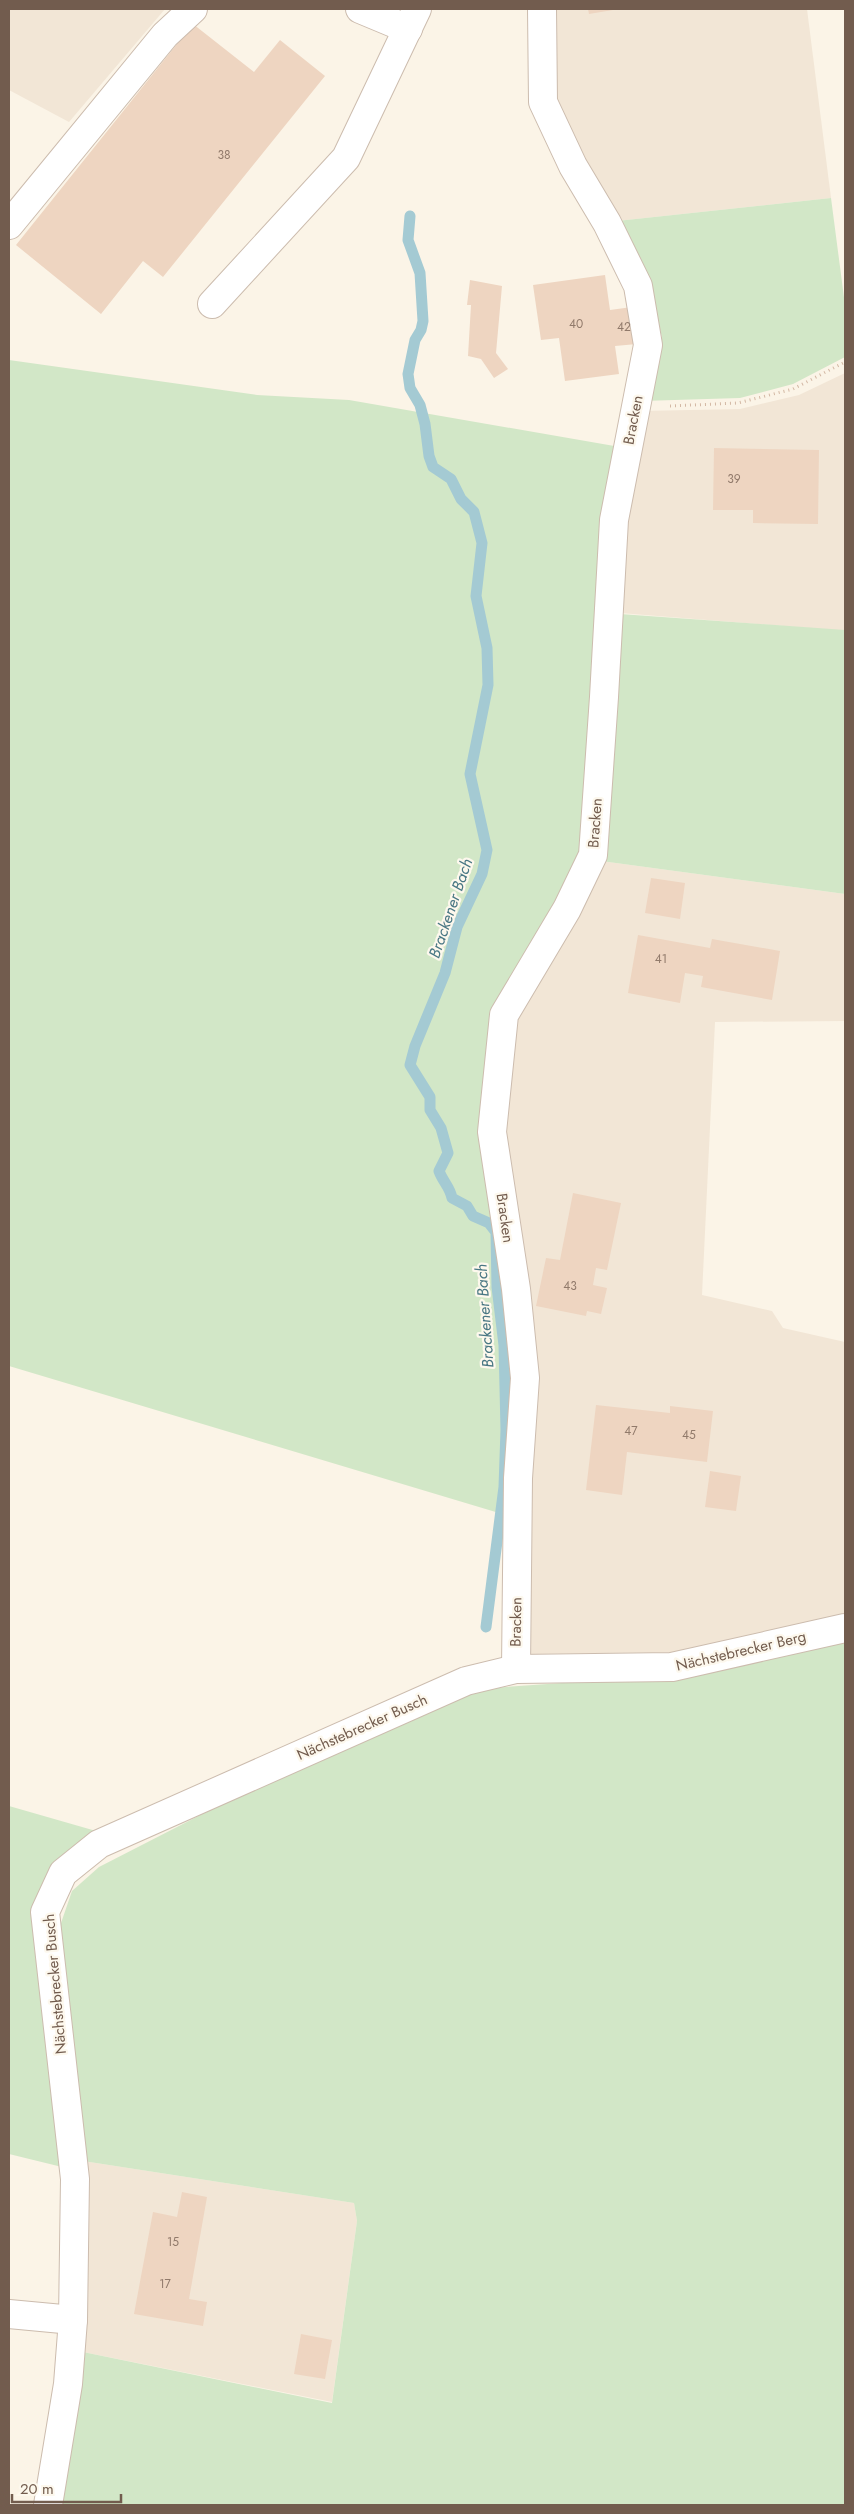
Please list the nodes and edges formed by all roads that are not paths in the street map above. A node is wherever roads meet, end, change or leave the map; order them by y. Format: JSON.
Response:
{"nodes":[{"id":1,"x":193,"y":9,"type":"edge"},
{"id":2,"x":360,"y":9,"type":"edge"},
{"id":3,"x":542,"y":9,"type":"edge"},
{"id":4,"x":413,"y":19,"type":"edge"},
{"id":5,"x":9,"y":225,"type":"edge"},
{"id":6,"x":212,"y":304,"type":"dead end"},
{"id":7,"x":845,"y":1628,"type":"edge"},
{"id":8,"x":516,"y":1669,"type":"junction"},
{"id":9,"x":9,"y":2314,"type":"edge"},
{"id":10,"x":73,"y":2320,"type":"junction"},
{"id":11,"x":48,"y":2505,"type":"edge"}],
"edges":[{"from":1,"to":5,"type":"street"},
{"from":2,"to":4,"type":"street"},
{"from":3,"to":8,"type":"street","name":"Bracken"},
{"from":4,"to":6,"type":"street"},
{"from":7,"to":8,"type":"street","name":"Nächstebrecker Berg"},
{"from":8,"to":10,"type":"street","name":"Nächstebrecker Busch"},
{"from":9,"to":10,"type":"street"},
{"from":10,"to":11,"type":"street","name":"Nächstebrecker Busch"}]}
